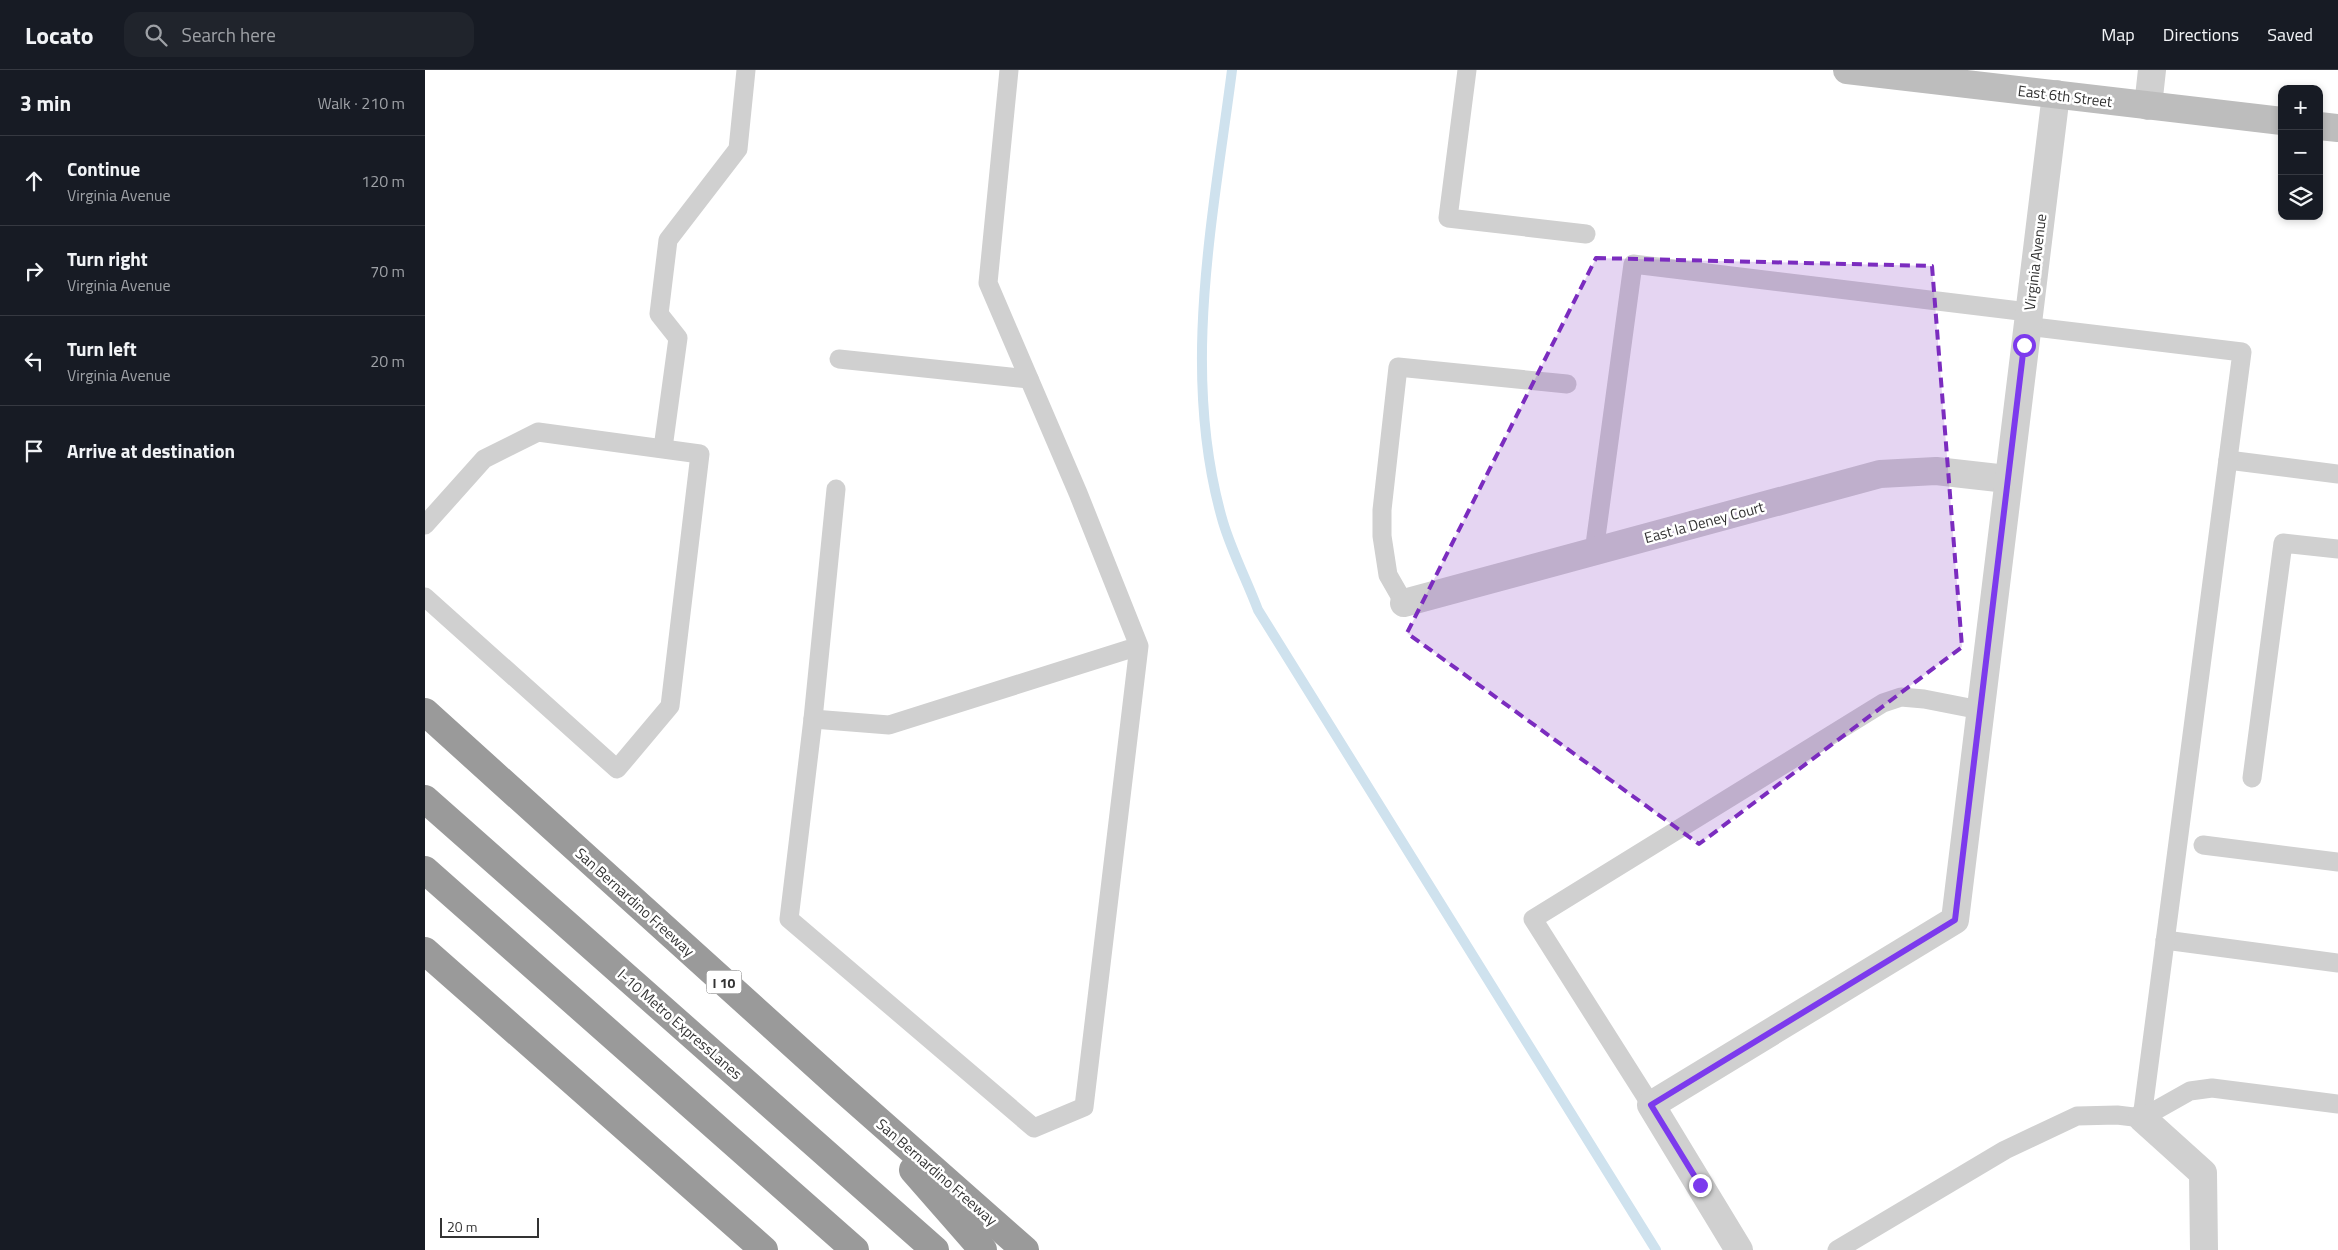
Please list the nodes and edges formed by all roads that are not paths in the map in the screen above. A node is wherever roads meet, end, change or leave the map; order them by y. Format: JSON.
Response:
{"nodes":[{"id":1,"x":745,"y":70,"type":"edge"},
{"id":2,"x":1009,"y":70,"type":"edge"},
{"id":3,"x":1467,"y":70,"type":"edge"},
{"id":4,"x":1847,"y":70,"type":"edge"},
{"id":5,"x":2152,"y":70,"type":"edge"},
{"id":6,"x":2056,"y":94,"type":"junction"},
{"id":7,"x":2148,"y":106,"type":"junction"},
{"id":8,"x":2278,"y":122,"type":"edge"},
{"id":9,"x":2323,"y":126,"type":"edge"},
{"id":10,"x":2338,"y":128,"type":"edge"},
{"id":11,"x":1586,"y":234,"type":"dead end"},
{"id":12,"x":2027,"y":319,"type":"junction"},
{"id":13,"x":839,"y":359,"type":"dead end"},
{"id":14,"x":1029,"y":380,"type":"junction"},
{"id":15,"x":1567,"y":384,"type":"dead end"},
{"id":16,"x":663,"y":448,"type":"junction"},
{"id":17,"x":2228,"y":460,"type":"junction"},
{"id":18,"x":2338,"y":474,"type":"edge"},
{"id":19,"x":2007,"y":479,"type":"junction"},
{"id":20,"x":836,"y":489,"type":"dead end"},
{"id":21,"x":425,"y":525,"type":"edge"},
{"id":22,"x":2338,"y":549,"type":"edge"},
{"id":23,"x":1594,"y":552,"type":"junction"},
{"id":24,"x":425,"y":597,"type":"edge"},
{"id":25,"x":1404,"y":603,"type":"joint"},
{"id":26,"x":1139,"y":646,"type":"junction"},
{"id":27,"x":1980,"y":710,"type":"junction"},
{"id":28,"x":425,"y":712,"type":"edge"},
{"id":29,"x":813,"y":719,"type":"junction"},
{"id":30,"x":2252,"y":778,"type":"dead end"},
{"id":31,"x":425,"y":799,"type":"edge"},
{"id":32,"x":2203,"y":845,"type":"dead end"},
{"id":33,"x":2338,"y":862,"type":"edge"},
{"id":34,"x":425,"y":870,"type":"edge"},
{"id":35,"x":425,"y":879,"type":"edge"},
{"id":36,"x":475,"y":914,"type":"junction"},
{"id":37,"x":2165,"y":940,"type":"junction"},
{"id":38,"x":425,"y":951,"type":"edge"},
{"id":39,"x":2338,"y":963,"type":"edge"},
{"id":40,"x":838,"y":1085,"type":"junction"},
{"id":41,"x":2338,"y":1104,"type":"edge"},
{"id":42,"x":1651,"y":1105,"type":"junction"},
{"id":43,"x":2142,"y":1118,"type":"junction"},
{"id":44,"x":764,"y":1250,"type":"edge"},
{"id":45,"x":855,"y":1250,"type":"edge"},
{"id":46,"x":935,"y":1250,"type":"edge"},
{"id":47,"x":983,"y":1250,"type":"edge"},
{"id":48,"x":1025,"y":1250,"type":"edge"},
{"id":49,"x":1739,"y":1250,"type":"edge"},
{"id":50,"x":1837,"y":1250,"type":"edge"},
{"id":51,"x":2204,"y":1250,"type":"edge"}],
"edges":[{"from":1,"to":16,"type":"lane"},
{"from":2,"to":14,"type":"lane"},
{"from":3,"to":11,"type":"lane"},
{"from":4,"to":6,"type":"main road","name":"East 6th Street"},
{"from":5,"to":7,"type":"street"},
{"from":6,"to":7,"type":"main road","name":"East 6th Street"},
{"from":6,"to":12,"type":"street","name":"Virginia Avenue"},
{"from":7,"to":8,"type":"main road","name":"East 6th Street"},
{"from":9,"to":10,"type":"main road"},
{"from":12,"to":17,"type":"lane"},
{"from":12,"to":19,"type":"street","name":"Virginia Avenue"},
{"from":12,"to":23,"type":"lane"},
{"from":13,"to":14,"type":"lane"},
{"from":14,"to":26,"type":"lane"},
{"from":15,"to":25,"type":"lane"},
{"from":16,"to":21,"type":"lane"},
{"from":16,"to":24,"type":"lane"},
{"from":17,"to":18,"type":"lane"},
{"from":17,"to":37,"type":"lane"},
{"from":19,"to":23,"type":"street","name":"East la Deney Court"},
{"from":19,"to":27,"type":"street","name":"Virginia Avenue"},
{"from":20,"to":29,"type":"lane"},
{"from":22,"to":30,"type":"lane"},
{"from":23,"to":25,"type":"street","name":"East la Deney Court"},
{"from":26,"to":29,"type":"lane"},
{"from":26,"to":29,"type":"lane"},
{"from":27,"to":42,"type":"street","name":"Virginia Avenue"},
{"from":27,"to":42,"type":"lane"},
{"from":28,"to":40,"type":"highway","name":"San Bernardino Freeway","number":"I 10"},
{"from":31,"to":46,"type":"highway","name":"I-10 Metro ExpressLanes"},
{"from":32,"to":33,"type":"lane"},
{"from":34,"to":36,"type":"highway"},
{"from":35,"to":36,"type":"highway"},
{"from":36,"to":45,"type":"highway"},
{"from":37,"to":39,"type":"lane"},
{"from":37,"to":43,"type":"lane"},
{"from":38,"to":44,"type":"highway"},
{"from":40,"to":47,"type":"highway"},
{"from":40,"to":48,"type":"highway","name":"San Bernardino Freeway","number":"I 10"},
{"from":41,"to":43,"type":"lane"},
{"from":42,"to":49,"type":"street"},
{"from":43,"to":50,"type":"lane"},
{"from":43,"to":51,"type":"street"}]}
